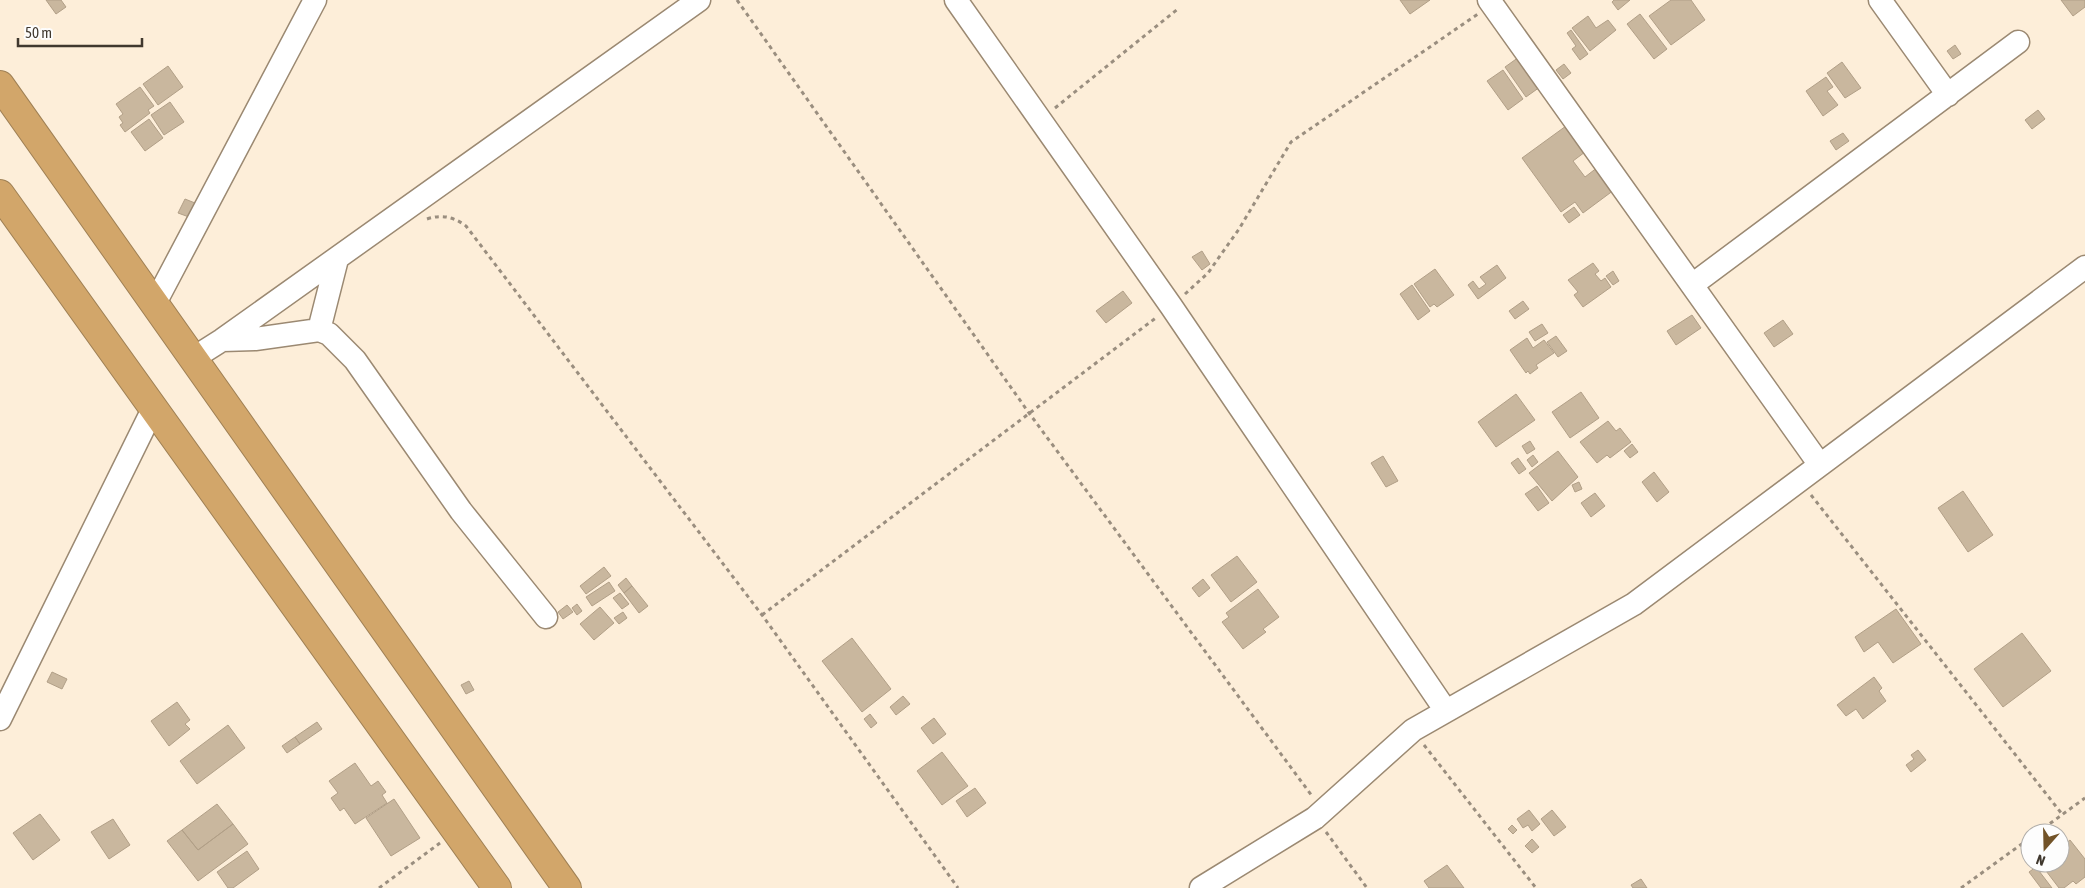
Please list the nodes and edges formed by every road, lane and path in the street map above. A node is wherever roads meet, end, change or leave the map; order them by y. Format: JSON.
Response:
{"nodes":[{"id":1,"x":315,"y":0,"type":"edge"},
{"id":2,"x":699,"y":0,"type":"edge"},
{"id":3,"x":737,"y":0,"type":"edge"},
{"id":4,"x":956,"y":0,"type":"edge"},
{"id":5,"x":1880,"y":0,"type":"edge"},
{"id":6,"x":1491,"y":2,"type":"edge"},
{"id":7,"x":1180,"y":8,"type":"dead end"},
{"id":8,"x":2018,"y":42,"type":"dead end"},
{"id":9,"x":0,"y":85,"type":"edge"},
{"id":10,"x":1948,"y":95,"type":"junction"},
{"id":11,"x":1040,"y":120,"type":"junction"},
{"id":12,"x":0,"y":194,"type":"edge"},
{"id":13,"x":419,"y":221,"type":"dead end"},
{"id":14,"x":337,"y":258,"type":"junction"},
{"id":15,"x":2085,"y":267,"type":"edge"},
{"id":16,"x":1692,"y":285,"type":"junction"},
{"id":17,"x":154,"y":305,"type":"junction"},
{"id":18,"x":1171,"y":306,"type":"junction"},
{"id":19,"x":319,"y":330,"type":"junction"},
{"id":20,"x":222,"y":340,"type":"junction"},
{"id":21,"x":192,"y":359,"type":"junction"},
{"id":22,"x":154,"y":407,"type":"junction"},
{"id":23,"x":1029,"y":414,"type":"junction"},
{"id":24,"x":1820,"y":465,"type":"junction"},
{"id":25,"x":1799,"y":480,"type":"junction"},
{"id":26,"x":762,"y":615,"type":"junction"},
{"id":27,"x":546,"y":617,"type":"dead end"},
{"id":28,"x":1446,"y":711,"type":"junction"},
{"id":29,"x":0,"y":719,"type":"edge"},
{"id":30,"x":1414,"y":730,"type":"junction"},
{"id":31,"x":2085,"y":798,"type":"edge"},
{"id":32,"x":2062,"y":814,"type":"junction"},
{"id":33,"x":1315,"y":818,"type":"junction"},
{"id":34,"x":2050,"y":823,"type":"edge"},
{"id":35,"x":456,"y":831,"type":"junction"},
{"id":36,"x":2020,"y":845,"type":"edge"},
{"id":37,"x":380,"y":888,"type":"edge"},
{"id":38,"x":497,"y":888,"type":"edge"},
{"id":39,"x":567,"y":888,"type":"edge"},
{"id":40,"x":958,"y":888,"type":"edge"},
{"id":41,"x":1201,"y":888,"type":"edge"},
{"id":42,"x":1367,"y":888,"type":"edge"},
{"id":43,"x":1536,"y":888,"type":"edge"},
{"id":44,"x":1961,"y":888,"type":"edge"}],
"edges":[{"from":1,"to":17,"type":"street"},
{"from":2,"to":14,"type":"street"},
{"from":3,"to":23,"type":"path"},
{"from":4,"to":11,"type":"street"},
{"from":5,"to":10,"type":"street"},
{"from":6,"to":16,"type":"street"},
{"from":6,"to":18,"type":"path"},
{"from":7,"to":11,"type":"path"},
{"from":8,"to":10,"type":"street"},
{"from":9,"to":17,"type":"highway"},
{"from":10,"to":16,"type":"street"},
{"from":11,"to":18,"type":"street"},
{"from":12,"to":22,"type":"highway"},
{"from":13,"to":26,"type":"path"},
{"from":14,"to":19,"type":"street"},
{"from":14,"to":20,"type":"street"},
{"from":15,"to":24,"type":"street"},
{"from":16,"to":24,"type":"street"},
{"from":17,"to":21,"type":"highway"},
{"from":18,"to":23,"type":"path"},
{"from":18,"to":28,"type":"street"},
{"from":19,"to":20,"type":"street"},
{"from":19,"to":27,"type":"street"},
{"from":20,"to":21,"type":"street"},
{"from":21,"to":39,"type":"highway"},
{"from":22,"to":29,"type":"street"},
{"from":22,"to":35,"type":"highway"},
{"from":23,"to":26,"type":"path"},
{"from":23,"to":33,"type":"path"},
{"from":24,"to":25,"type":"street"},
{"from":25,"to":28,"type":"street"},
{"from":25,"to":32,"type":"path"},
{"from":26,"to":40,"type":"path"},
{"from":28,"to":30,"type":"street"},
{"from":30,"to":33,"type":"street"},
{"from":30,"to":43,"type":"path"},
{"from":31,"to":32,"type":"path"},
{"from":32,"to":34,"type":"path"},
{"from":33,"to":41,"type":"street"},
{"from":33,"to":42,"type":"path"},
{"from":35,"to":37,"type":"path"},
{"from":35,"to":38,"type":"highway"},
{"from":36,"to":44,"type":"path"}]}
